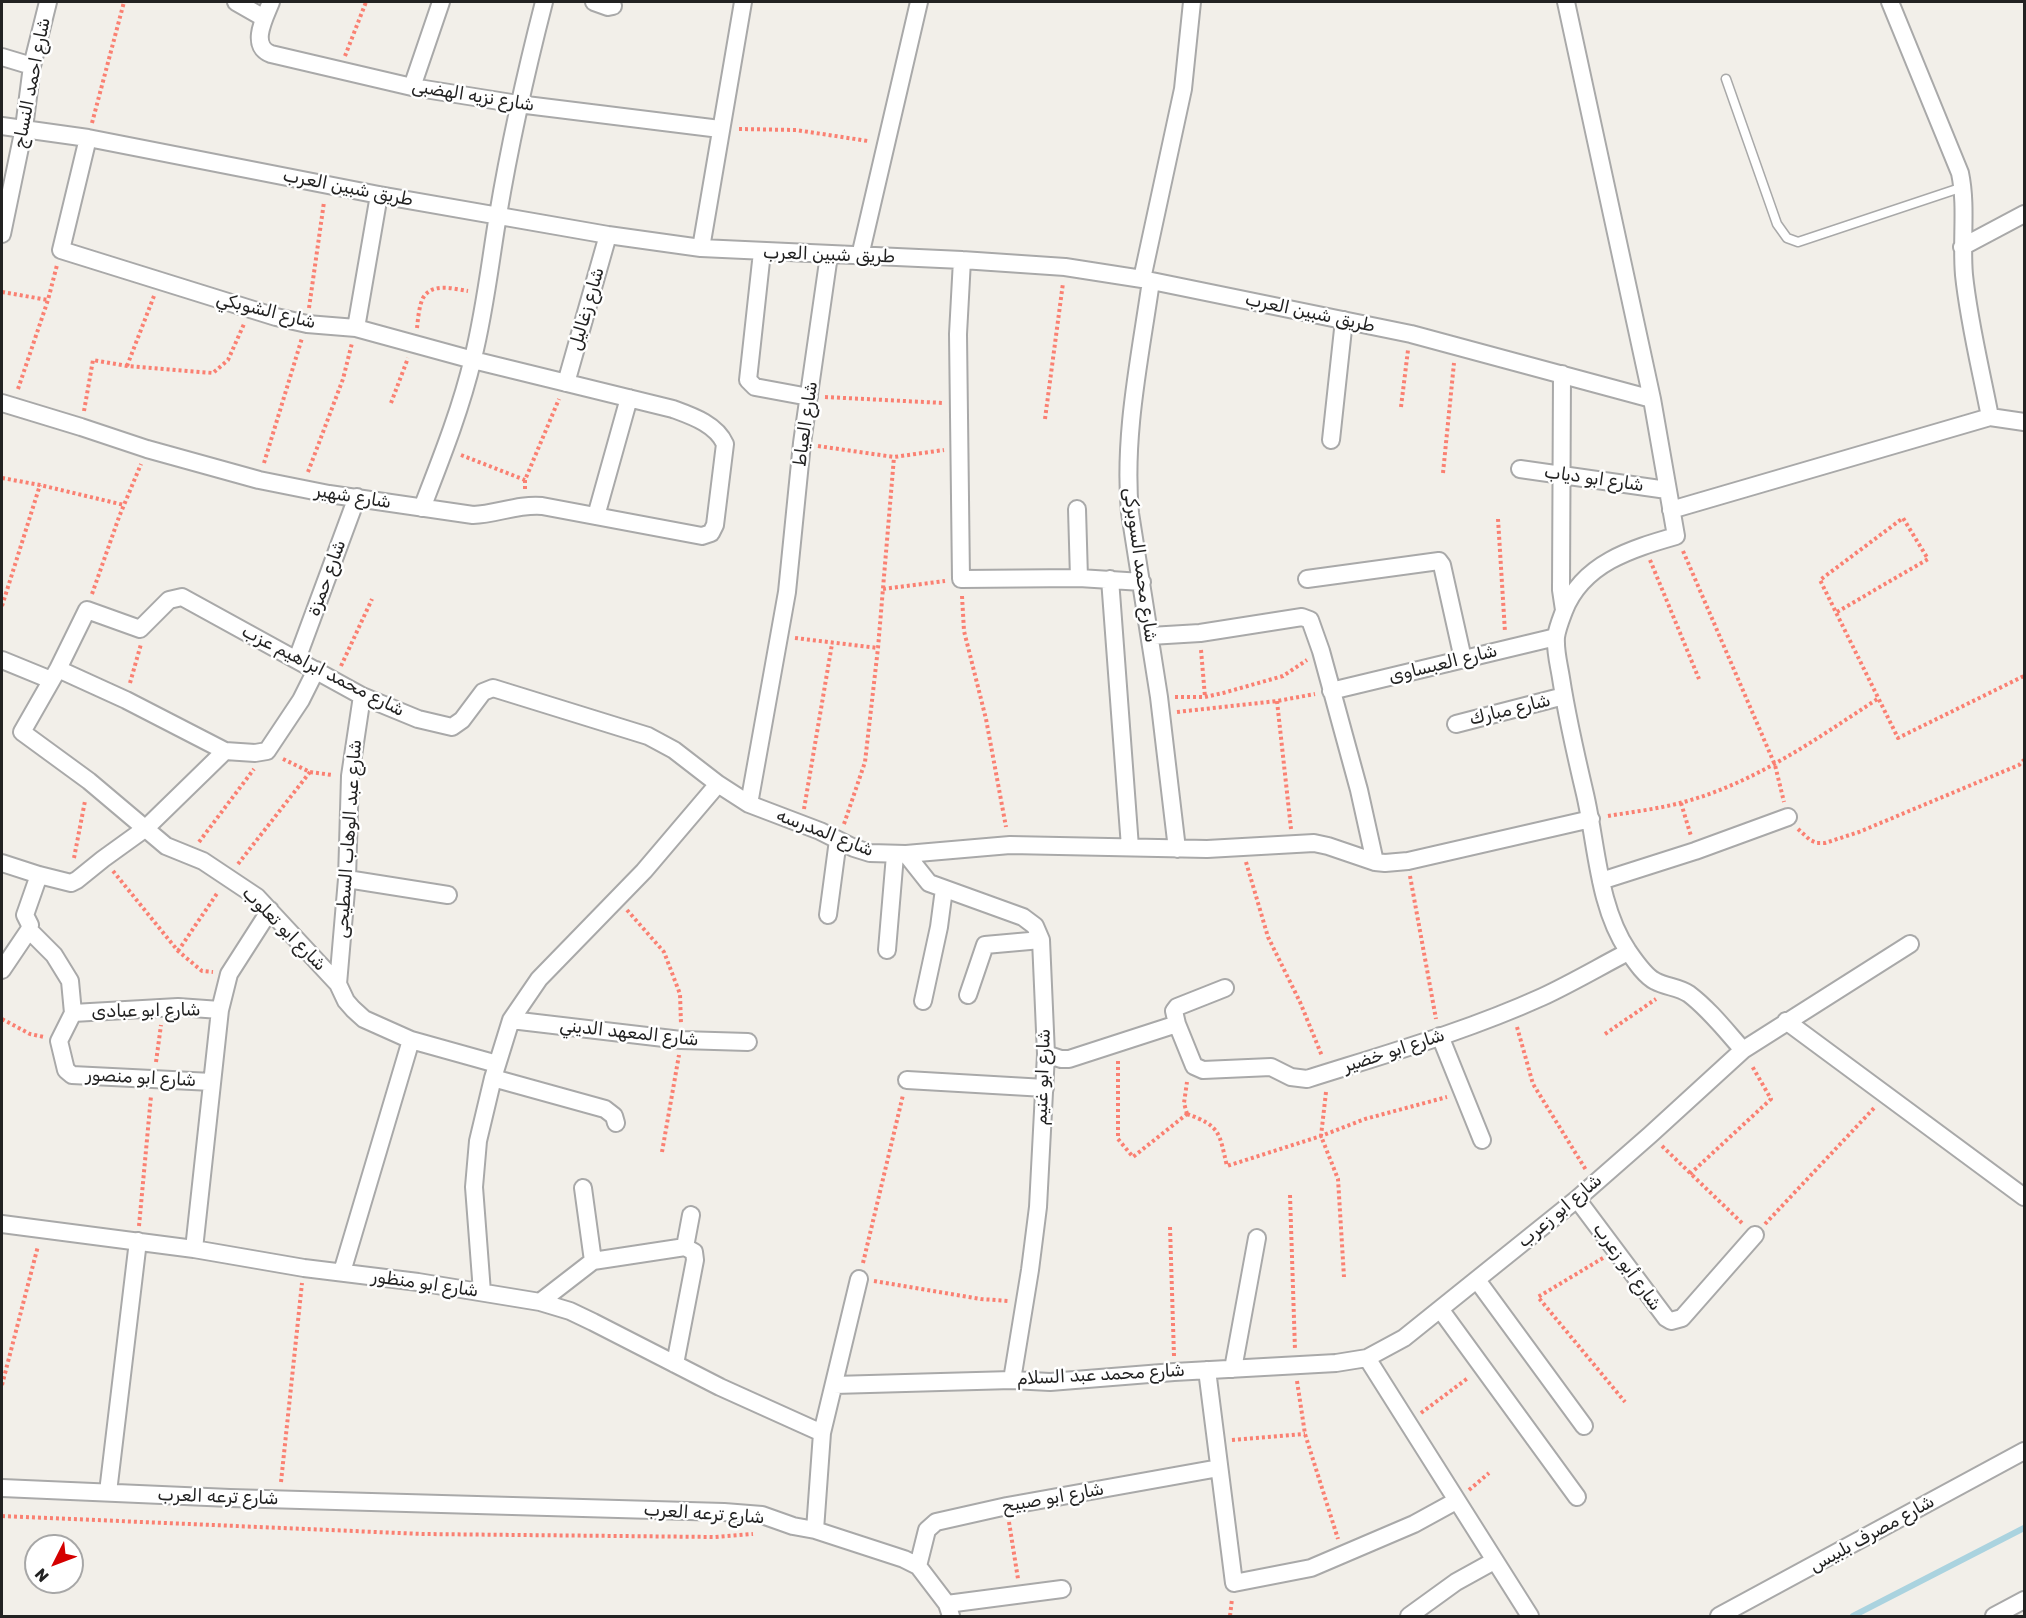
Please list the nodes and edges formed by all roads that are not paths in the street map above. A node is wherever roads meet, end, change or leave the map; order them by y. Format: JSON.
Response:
{"nodes":[{"id":1,"x":48,"y":2,"type":"edge"},
{"id":2,"x":236,"y":2,"type":"edge"},
{"id":3,"x":271,"y":2,"type":"edge"},
{"id":4,"x":441,"y":2,"type":"edge"},
{"id":5,"x":544,"y":2,"type":"edge"},
{"id":6,"x":594,"y":2,"type":"edge"},
{"id":7,"x":743,"y":2,"type":"edge"},
{"id":8,"x":919,"y":2,"type":"edge"},
{"id":9,"x":1192,"y":2,"type":"edge"},
{"id":10,"x":1566,"y":2,"type":"edge"},
{"id":11,"x":1890,"y":2,"type":"edge"},
{"id":12,"x":613,"y":6,"type":"dead end"},
{"id":13,"x":264,"y":18,"type":"junction"},
{"id":14,"x":2,"y":57,"type":"edge"},
{"id":15,"x":32,"y":66,"type":"junction"},
{"id":16,"x":1726,"y":79,"type":"dead end"},
{"id":17,"x":412,"y":87,"type":"junction"},
{"id":18,"x":518,"y":104,"type":"junction"},
{"id":19,"x":2,"y":126,"type":"edge"},
{"id":20,"x":24,"y":128,"type":"junction"},
{"id":21,"x":720,"y":129,"type":"junction"},
{"id":22,"x":88,"y":138,"type":"junction"},
{"id":23,"x":1963,"y":187,"type":"junction"},
{"id":24,"x":380,"y":195,"type":"junction"},
{"id":25,"x":2025,"y":214,"type":"edge"},
{"id":26,"x":498,"y":216,"type":"junction"},
{"id":27,"x":2,"y":234,"type":"edge"},
{"id":28,"x":608,"y":236,"type":"junction"},
{"id":29,"x":1962,"y":247,"type":"junction"},
{"id":30,"x":701,"y":248,"type":"junction"},
{"id":31,"x":762,"y":252,"type":"junction"},
{"id":32,"x":829,"y":255,"type":"junction"},
{"id":33,"x":860,"y":256,"type":"junction"},
{"id":34,"x":962,"y":260,"type":"junction"},
{"id":35,"x":1147,"y":280,"type":"junction"},
{"id":36,"x":1344,"y":320,"type":"junction"},
{"id":37,"x":356,"y":328,"type":"junction"},
{"id":38,"x":473,"y":360,"type":"junction"},
{"id":39,"x":1562,"y":374,"type":"junction"},
{"id":40,"x":566,"y":383,"type":"junction"},
{"id":41,"x":809,"y":397,"type":"junction"},
{"id":42,"x":629,"y":398,"type":"junction"},
{"id":43,"x":1652,"y":399,"type":"junction"},
{"id":44,"x":7,"y":405,"type":"edge"},
{"id":45,"x":1990,"y":417,"type":"junction"},
{"id":46,"x":2025,"y":422,"type":"edge"},
{"id":47,"x":1331,"y":440,"type":"dead end"},
{"id":48,"x":1520,"y":469,"type":"dead end"},
{"id":49,"x":1560,"y":475,"type":"junction"},
{"id":50,"x":1667,"y":489,"type":"junction"},
{"id":51,"x":357,"y":497,"type":"junction"},
{"id":52,"x":422,"y":508,"type":"junction"},
{"id":53,"x":1077,"y":509,"type":"dead end"},
{"id":54,"x":1671,"y":510,"type":"junction"},
{"id":55,"x":596,"y":516,"type":"junction"},
{"id":56,"x":711,"y":533,"type":"joint"},
{"id":57,"x":1079,"y":578,"type":"junction"},
{"id":58,"x":1110,"y":579,"type":"junction"},
{"id":59,"x":1307,"y":579,"type":"dead end"},
{"id":60,"x":1142,"y":582,"type":"junction"},
{"id":61,"x":1564,"y":610,"type":"junction"},
{"id":62,"x":1150,"y":636,"type":"junction"},
{"id":63,"x":1556,"y":637,"type":"junction"},
{"id":64,"x":297,"y":659,"type":"junction"},
{"id":65,"x":1463,"y":659,"type":"junction"},
{"id":66,"x":2,"y":660,"type":"edge"},
{"id":67,"x":316,"y":670,"type":"junction"},
{"id":68,"x":55,"y":675,"type":"junction"},
{"id":69,"x":1330,"y":691,"type":"junction"},
{"id":70,"x":362,"y":696,"type":"junction"},
{"id":71,"x":1564,"y":696,"type":"junction"},
{"id":72,"x":1456,"y":724,"type":"dead end"},
{"id":73,"x":225,"y":751,"type":"junction"},
{"id":74,"x":718,"y":784,"type":"junction"},
{"id":75,"x":749,"y":804,"type":"junction"},
{"id":76,"x":1788,"y":817,"type":"road end"},
{"id":77,"x":1591,"y":819,"type":"junction"},
{"id":78,"x":146,"y":828,"type":"junction"},
{"id":79,"x":838,"y":840,"type":"junction"},
{"id":80,"x":1130,"y":847,"type":"junction"},
{"id":81,"x":1177,"y":849,"type":"junction"},
{"id":82,"x":901,"y":855,"type":"junction"},
{"id":83,"x":1375,"y":862,"type":"junction"},
{"id":84,"x":2,"y":863,"type":"edge"},
{"id":85,"x":39,"y":875,"type":"junction"},
{"id":86,"x":347,"y":879,"type":"junction"},
{"id":87,"x":1601,"y":880,"type":"junction"},
{"id":88,"x":944,"y":889,"type":"junction"},
{"id":89,"x":448,"y":894,"type":"dead end"},
{"id":90,"x":270,"y":910,"type":"junction"},
{"id":91,"x":828,"y":915,"type":"dead end"},
{"id":92,"x":29,"y":930,"type":"junction"},
{"id":93,"x":1041,"y":940,"type":"junction"},
{"id":94,"x":1910,"y":945,"type":"dead end"},
{"id":95,"x":887,"y":950,"type":"dead end"},
{"id":96,"x":1628,"y":952,"type":"junction"},
{"id":97,"x":2,"y":970,"type":"edge"},
{"id":98,"x":338,"y":984,"type":"junction"},
{"id":99,"x":1225,"y":988,"type":"dead end"},
{"id":100,"x":968,"y":995,"type":"dead end"},
{"id":101,"x":923,"y":1001,"type":"dead end"},
{"id":102,"x":220,"y":1011,"type":"junction"},
{"id":103,"x":73,"y":1013,"type":"junction"},
{"id":104,"x":1176,"y":1016,"type":"junction"},
{"id":105,"x":511,"y":1020,"type":"junction"},
{"id":106,"x":1786,"y":1021,"type":"junction"},
{"id":107,"x":1440,"y":1036,"type":"junction"},
{"id":108,"x":411,"y":1040,"type":"junction"},
{"id":109,"x":748,"y":1042,"type":"dead end"},
{"id":110,"x":1743,"y":1050,"type":"junction"},
{"id":111,"x":1046,"y":1054,"type":"junction"},
{"id":112,"x":495,"y":1071,"type":"junction"},
{"id":113,"x":907,"y":1080,"type":"road end"},
{"id":114,"x":212,"y":1082,"type":"junction"},
{"id":115,"x":1045,"y":1088,"type":"junction"},
{"id":116,"x":616,"y":1123,"type":"dead end"},
{"id":117,"x":1482,"y":1140,"type":"dead end"},
{"id":118,"x":583,"y":1188,"type":"dead end"},
{"id":119,"x":2025,"y":1197,"type":"edge"},
{"id":120,"x":1577,"y":1199,"type":"junction"},
{"id":121,"x":691,"y":1215,"type":"dead end"},
{"id":122,"x":2,"y":1224,"type":"edge"},
{"id":123,"x":1755,"y":1235,"type":"road end"},
{"id":124,"x":1257,"y":1238,"type":"dead end"},
{"id":125,"x":138,"y":1242,"type":"junction"},
{"id":126,"x":685,"y":1247,"type":"junction"},
{"id":127,"x":194,"y":1249,"type":"junction"},
{"id":128,"x":593,"y":1261,"type":"junction"},
{"id":129,"x":342,"y":1272,"type":"junction"},
{"id":130,"x":859,"y":1279,"type":"road end"},
{"id":131,"x":1477,"y":1280,"type":"junction"},
{"id":132,"x":482,"y":1292,"type":"junction"},
{"id":133,"x":540,"y":1302,"type":"junction"},
{"id":134,"x":1440,"y":1310,"type":"junction"},
{"id":135,"x":1367,"y":1358,"type":"junction"},
{"id":136,"x":675,"y":1364,"type":"junction"},
{"id":137,"x":1233,"y":1369,"type":"junction"},
{"id":138,"x":1207,"y":1370,"type":"junction"},
{"id":139,"x":1012,"y":1380,"type":"junction"},
{"id":140,"x":834,"y":1385,"type":"junction"},
{"id":141,"x":1584,"y":1426,"type":"dead end"},
{"id":142,"x":822,"y":1433,"type":"junction"},
{"id":143,"x":2025,"y":1451,"type":"edge"},
{"id":144,"x":1219,"y":1468,"type":"junction"},
{"id":145,"x":2,"y":1488,"type":"edge"},
{"id":146,"x":108,"y":1492,"type":"junction"},
{"id":147,"x":1577,"y":1497,"type":"dead end"},
{"id":148,"x":1456,"y":1501,"type":"junction"},
{"id":149,"x":815,"y":1530,"type":"junction"},
{"id":150,"x":1494,"y":1562,"type":"junction"},
{"id":151,"x":918,"y":1566,"type":"junction"},
{"id":152,"x":1062,"y":1589,"type":"dead end"},
{"id":153,"x":2025,"y":1600,"type":"edge"},
{"id":154,"x":949,"y":1610,"type":"edge"},
{"id":155,"x":1409,"y":1617,"type":"edge"},
{"id":156,"x":1530,"y":1617,"type":"edge"},
{"id":157,"x":1719,"y":1617,"type":"edge"},
{"id":158,"x":1994,"y":1617,"type":"edge"}],
"edges":[{"from":1,"to":15,"type":"street","name":"شارع احمد النساج"},
{"from":2,"to":13,"type":"street"},
{"from":3,"to":13,"type":"street","name":"شارع نزيه الهضبى"},
{"from":4,"to":17,"type":"street"},
{"from":5,"to":18,"type":"street"},
{"from":6,"to":12,"type":"street"},
{"from":7,"to":21,"type":"street"},
{"from":8,"to":33,"type":"street"},
{"from":9,"to":35,"type":"street","name":"شارع محمد السوبركى"},
{"from":10,"to":43,"type":"street"},
{"from":11,"to":23,"type":"street"},
{"from":13,"to":17,"type":"street","name":"شارع نزيه الهضبى"},
{"from":14,"to":15,"type":"street"},
{"from":15,"to":20,"type":"street","name":"شارع احمد النساج"},
{"from":16,"to":23,"type":"lane"},
{"from":17,"to":18,"type":"street","name":"شارع نزيه الهضبى"},
{"from":18,"to":21,"type":"street","name":"شارع نزيه الهضبى"},
{"from":18,"to":26,"type":"street"},
{"from":19,"to":20,"type":"street","name":"طريق شبين العرب"},
{"from":20,"to":22,"type":"street","name":"طريق شبين العرب"},
{"from":20,"to":27,"type":"street","name":"شارع احمد النساج"},
{"from":21,"to":30,"type":"street"},
{"from":22,"to":24,"type":"street","name":"طريق شبين العرب"},
{"from":22,"to":37,"type":"street","name":"شارع الشوبكي"},
{"from":23,"to":29,"type":"street"},
{"from":24,"to":26,"type":"street","name":"طريق شبين العرب"},
{"from":24,"to":37,"type":"street"},
{"from":25,"to":29,"type":"street"},
{"from":26,"to":28,"type":"street","name":"طريق شبين العرب"},
{"from":26,"to":38,"type":"street"},
{"from":28,"to":30,"type":"street","name":"طريق شبين العرب"},
{"from":28,"to":40,"type":"street","name":"شارع زغاليل"},
{"from":29,"to":45,"type":"street"},
{"from":30,"to":31,"type":"street","name":"طريق شبين العرب"},
{"from":31,"to":32,"type":"street","name":"طريق شبين العرب"},
{"from":31,"to":41,"type":"street"},
{"from":32,"to":33,"type":"street","name":"طريق شبين العرب"},
{"from":32,"to":41,"type":"street","name":"شارع العياط"},
{"from":33,"to":34,"type":"street","name":"طريق شبين العرب"},
{"from":34,"to":35,"type":"street","name":"طريق شبين العرب"},
{"from":34,"to":57,"type":"street"},
{"from":35,"to":36,"type":"street","name":"طريق شبين العرب"},
{"from":35,"to":60,"type":"street","name":"شارع محمد السوبركى"},
{"from":36,"to":39,"type":"street","name":"طريق شبين العرب"},
{"from":36,"to":47,"type":"street"},
{"from":37,"to":38,"type":"street","name":"شارع الشوبكي"},
{"from":38,"to":40,"type":"street","name":"شارع الشوبكي"},
{"from":38,"to":52,"type":"street"},
{"from":39,"to":43,"type":"street","name":"طريق شبين العرب"},
{"from":39,"to":49,"type":"street"},
{"from":40,"to":42,"type":"street","name":"شارع الشوبكي"},
{"from":41,"to":75,"type":"street","name":"شارع العياط"},
{"from":42,"to":55,"type":"street"},
{"from":42,"to":56,"type":"street","name":"شارع الشوبكي"},
{"from":43,"to":50,"type":"street"},
{"from":44,"to":51,"type":"street","name":"شارع شهير"},
{"from":45,"to":46,"type":"street"},
{"from":45,"to":54,"type":"street"},
{"from":48,"to":49,"type":"street","name":"شارع ابو دياب"},
{"from":49,"to":50,"type":"street","name":"شارع ابو دياب"},
{"from":49,"to":61,"type":"street"},
{"from":50,"to":54,"type":"street"},
{"from":51,"to":52,"type":"street","name":"شارع شهير"},
{"from":51,"to":64,"type":"street","name":"شارع حمزة"},
{"from":52,"to":55,"type":"street","name":"شارع شهير"},
{"from":53,"to":57,"type":"street"},
{"from":54,"to":61,"type":"street"},
{"from":55,"to":56,"type":"street","name":"شارع شهير"},
{"from":57,"to":58,"type":"street"},
{"from":58,"to":60,"type":"street"},
{"from":58,"to":80,"type":"street"},
{"from":59,"to":65,"type":"street"},
{"from":60,"to":62,"type":"street","name":"شارع محمد السوبركى"},
{"from":61,"to":63,"type":"street"},
{"from":62,"to":69,"type":"street"},
{"from":62,"to":81,"type":"street","name":"شارع محمد السوبركى"},
{"from":63,"to":65,"type":"street","name":"شارع العبساوى"},
{"from":63,"to":71,"type":"street"},
{"from":64,"to":67,"type":"street","name":"شارع محمد ابراهيم عزب"},
{"from":64,"to":68,"type":"street","name":"شارع محمد ابراهيم عزب"},
{"from":65,"to":69,"type":"street","name":"شارع العبساوى"},
{"from":66,"to":68,"type":"street"},
{"from":67,"to":70,"type":"street","name":"شارع محمد ابراهيم عزب"},
{"from":67,"to":73,"type":"street"},
{"from":68,"to":73,"type":"street"},
{"from":68,"to":78,"type":"street","name":"شارع ابو تعلوب"},
{"from":69,"to":83,"type":"street"},
{"from":70,"to":74,"type":"street","name":"شارع محمد ابراهيم عزب"},
{"from":70,"to":86,"type":"street","name":"شارع عبد الوهاب السطيحى"},
{"from":71,"to":72,"type":"street","name":"شارع مبارك"},
{"from":71,"to":77,"type":"street"},
{"from":73,"to":78,"type":"street"},
{"from":74,"to":75,"type":"street","name":"شارع محمد ابراهيم عزب"},
{"from":74,"to":105,"type":"street"},
{"from":75,"to":79,"type":"street","name":"شارع المدرسه"},
{"from":76,"to":87,"type":"street"},
{"from":77,"to":83,"type":"street"},
{"from":77,"to":87,"type":"street"},
{"from":78,"to":85,"type":"street"},
{"from":78,"to":90,"type":"street","name":"شارع ابو تعلوب"},
{"from":79,"to":82,"type":"street","name":"شارع المدرسه"},
{"from":79,"to":91,"type":"street"},
{"from":80,"to":81,"type":"street","name":"شارع المدرسه"},
{"from":80,"to":82,"type":"street","name":"شارع المدرسه"},
{"from":81,"to":83,"type":"street","name":"شارع المدرسه"},
{"from":82,"to":88,"type":"street"},
{"from":82,"to":95,"type":"street"},
{"from":84,"to":85,"type":"street"},
{"from":85,"to":92,"type":"street"},
{"from":86,"to":89,"type":"street"},
{"from":86,"to":98,"type":"street","name":"شارع عبد الوهاب السطيحى"},
{"from":87,"to":96,"type":"street"},
{"from":88,"to":93,"type":"street"},
{"from":88,"to":101,"type":"street"},
{"from":90,"to":98,"type":"street","name":"شارع ابو تعلوب"},
{"from":90,"to":102,"type":"street"},
{"from":92,"to":97,"type":"street"},
{"from":92,"to":103,"type":"street"},
{"from":93,"to":100,"type":"street"},
{"from":93,"to":111,"type":"street","name":"شارع ابو غنيم"},
{"from":94,"to":106,"type":"street","name":"شارع ابو زعرب"},
{"from":96,"to":107,"type":"street","name":"شارع ابو خضير"},
{"from":96,"to":110,"type":"street"},
{"from":98,"to":108,"type":"street","name":"شارع ابو تعلوب"},
{"from":99,"to":104,"type":"street"},
{"from":102,"to":103,"type":"street","name":"شارع ابو عبادى"},
{"from":102,"to":114,"type":"street"},
{"from":103,"to":114,"type":"street","name":"شارع ابو منصور"},
{"from":104,"to":107,"type":"street","name":"شارع ابو خضير"},
{"from":104,"to":111,"type":"street"},
{"from":105,"to":109,"type":"street","name":"شارع المعهد الديني"},
{"from":105,"to":112,"type":"street"},
{"from":106,"to":110,"type":"street","name":"شارع ابو زعرب"},
{"from":106,"to":119,"type":"street"},
{"from":107,"to":117,"type":"street"},
{"from":108,"to":112,"type":"street","name":"شارع ابو تعلوب"},
{"from":108,"to":129,"type":"street"},
{"from":110,"to":120,"type":"street","name":"شارع ابو زعرب"},
{"from":111,"to":115,"type":"street","name":"شارع ابو غنيم"},
{"from":112,"to":116,"type":"street","name":"شارع ابو تعلوب"},
{"from":112,"to":132,"type":"street"},
{"from":113,"to":115,"type":"street"},
{"from":114,"to":127,"type":"street"},
{"from":115,"to":139,"type":"street","name":"شارع ابو غنيم"},
{"from":118,"to":128,"type":"street"},
{"from":120,"to":123,"type":"street","name":"شارع أبو زعرب"},
{"from":120,"to":131,"type":"street","name":"شارع ابو زعرب"},
{"from":121,"to":126,"type":"street"},
{"from":122,"to":125,"type":"street","name":"شارع ابو منظور"},
{"from":124,"to":137,"type":"street"},
{"from":125,"to":127,"type":"street","name":"شارع ابو منظور"},
{"from":125,"to":146,"type":"street"},
{"from":126,"to":128,"type":"street"},
{"from":126,"to":136,"type":"street"},
{"from":127,"to":129,"type":"street","name":"شارع ابو منظور"},
{"from":128,"to":133,"type":"street"},
{"from":129,"to":132,"type":"street","name":"شارع ابو منظور"},
{"from":130,"to":140,"type":"street"},
{"from":131,"to":134,"type":"street","name":"شارع ابو زعرب"},
{"from":131,"to":141,"type":"street"},
{"from":132,"to":133,"type":"street","name":"شارع ابو منظور"},
{"from":133,"to":136,"type":"street","name":"شارع ابو منظور"},
{"from":134,"to":135,"type":"street","name":"شارع ابو زعرب"},
{"from":134,"to":147,"type":"street"},
{"from":135,"to":137,"type":"street","name":"شارع محمد عبد السلام"},
{"from":135,"to":148,"type":"street"},
{"from":136,"to":142,"type":"street","name":"شارع ابو منظور"},
{"from":137,"to":138,"type":"street","name":"شارع محمد عبد السلام"},
{"from":138,"to":139,"type":"street","name":"شارع محمد عبد السلام"},
{"from":138,"to":144,"type":"street"},
{"from":139,"to":140,"type":"street","name":"شارع محمد عبد السلام"},
{"from":140,"to":142,"type":"street"},
{"from":142,"to":149,"type":"street"},
{"from":143,"to":157,"type":"street","name":"شارع مصرف بلبيس"},
{"from":144,"to":148,"type":"street"},
{"from":144,"to":151,"type":"street","name":"شارع ابو صبيح"},
{"from":145,"to":146,"type":"street","name":"شارع ترعه العرب"},
{"from":146,"to":149,"type":"street","name":"شارع ترعه العرب"},
{"from":148,"to":150,"type":"street"},
{"from":149,"to":151,"type":"street","name":"شارع ترعه العرب"},
{"from":150,"to":155,"type":"street"},
{"from":150,"to":156,"type":"street"},
{"from":151,"to":154,"type":"street"},
{"from":152,"to":154,"type":"street"},
{"from":153,"to":158,"type":"street"}]}
